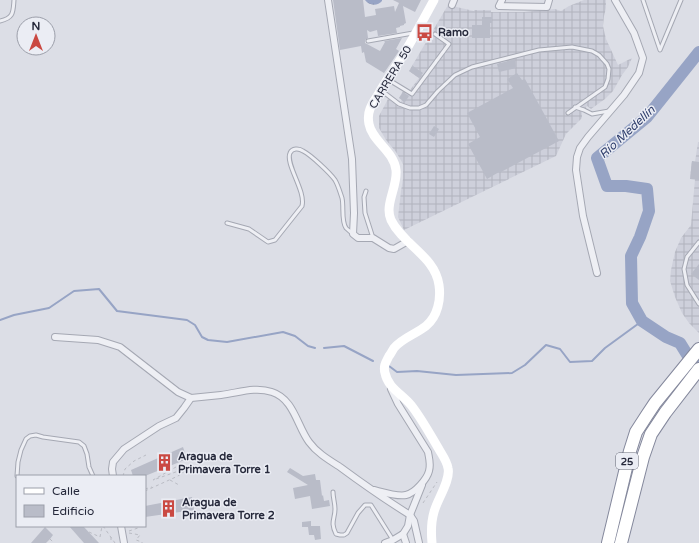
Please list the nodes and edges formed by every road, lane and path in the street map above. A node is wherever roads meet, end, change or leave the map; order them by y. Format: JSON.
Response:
{"nodes":[{"id":1,"x":14,"y":0,"type":"edge"},
{"id":2,"x":328,"y":0,"type":"edge"},
{"id":3,"x":434,"y":0,"type":"edge"},
{"id":4,"x":549,"y":0,"type":"edge"},
{"id":5,"x":615,"y":0,"type":"edge"},
{"id":6,"x":643,"y":0,"type":"edge"},
{"id":7,"x":681,"y":0,"type":"edge"},
{"id":8,"x":500,"y":3,"type":"edge"},
{"id":9,"x":0,"y":21,"type":"edge"},
{"id":10,"x":416,"y":33,"type":"junction"},
{"id":11,"x":435,"y":34,"type":"dead end"},
{"id":12,"x":368,"y":40,"type":"dead end"},
{"id":13,"x":387,"y":80,"type":"junction"},
{"id":14,"x":381,"y":89,"type":"junction"},
{"id":15,"x":575,"y":107,"type":"junction"},
{"id":16,"x":611,"y":111,"type":"junction"},
{"id":17,"x":568,"y":113,"type":"dead end"},
{"id":18,"x":366,"y":191,"type":"dead end"},
{"id":19,"x":227,"y":223,"type":"dead end"},
{"id":20,"x":353,"y":234,"type":"junction"},
{"id":21,"x":373,"y":238,"type":"junction"},
{"id":22,"x":408,"y":241,"type":"junction"},
{"id":23,"x":699,"y":242,"type":"edge"},
{"id":24,"x":597,"y":273,"type":"dead end"},
{"id":25,"x":699,"y":304,"type":"edge"},
{"id":26,"x":56,"y":337,"type":"dead end"},
{"id":27,"x":699,"y":349,"type":"edge"},
{"id":28,"x":699,"y":369,"type":"edge"},
{"id":29,"x":390,"y":385,"type":"junction"},
{"id":30,"x":191,"y":398,"type":"junction"},
{"id":31,"x":146,"y":455,"type":"dead end"},
{"id":32,"x":175,"y":464,"type":"dead end"},
{"id":33,"x":18,"y":475,"type":"edge"},
{"id":34,"x":93,"y":475,"type":"edge"},
{"id":35,"x":113,"y":475,"type":"edge"},
{"id":36,"x":123,"y":475,"type":"edge"},
{"id":37,"x":169,"y":480,"type":"junction"},
{"id":38,"x":438,"y":482,"type":"dead end"},
{"id":39,"x":422,"y":483,"type":"junction"},
{"id":40,"x":179,"y":485,"type":"dead end"},
{"id":41,"x":154,"y":487,"type":"junction"},
{"id":42,"x":146,"y":488,"type":"edge"},
{"id":43,"x":371,"y":489,"type":"junction"},
{"id":44,"x":146,"y":491,"type":"edge"},
{"id":45,"x":333,"y":492,"type":"dead end"},
{"id":46,"x":420,"y":506,"type":"dead end"},
{"id":47,"x":410,"y":515,"type":"junction"},
{"id":48,"x":103,"y":527,"type":"edge"},
{"id":49,"x":104,"y":527,"type":"edge"},
{"id":50,"x":121,"y":527,"type":"edge"},
{"id":51,"x":138,"y":527,"type":"edge"},
{"id":52,"x":89,"y":532,"type":"dead end"},
{"id":53,"x":403,"y":534,"type":"junction"},
{"id":54,"x":111,"y":537,"type":"junction"},
{"id":55,"x":50,"y":539,"type":"dead end"},
{"id":56,"x":393,"y":540,"type":"junction"},
{"id":57,"x":54,"y":543,"type":"edge"},
{"id":58,"x":111,"y":543,"type":"edge"},
{"id":59,"x":115,"y":543,"type":"edge"},
{"id":60,"x":124,"y":543,"type":"edge"},
{"id":61,"x":142,"y":543,"type":"edge"},
{"id":62,"x":385,"y":543,"type":"edge"},
{"id":63,"x":406,"y":543,"type":"edge"},
{"id":64,"x":419,"y":543,"type":"edge"},
{"id":65,"x":432,"y":543,"type":"edge"},
{"id":66,"x":608,"y":543,"type":"edge"},
{"id":67,"x":621,"y":543,"type":"edge"}],
"edges":[{"from":1,"to":9,"type":"lane"},
{"from":2,"to":20,"type":"street"},
{"from":3,"to":10,"type":"main road","name":"CARRERA 50"},
{"from":4,"to":8,"type":"street"},
{"from":5,"to":16,"type":"street"},
{"from":6,"to":7,"type":"lane"},
{"from":10,"to":12,"type":"lane"},
{"from":10,"to":13,"type":"main road","name":"CARRERA 50"},
{"from":11,"to":13,"type":"lane"},
{"from":13,"to":14,"type":"main road","name":"CARRERA 50"},
{"from":14,"to":15,"type":"lane"},
{"from":14,"to":22,"type":"main road","name":"CARRERA 50"},
{"from":15,"to":16,"type":"lane"},
{"from":15,"to":17,"type":"lane"},
{"from":16,"to":24,"type":"street"},
{"from":18,"to":21,"type":"lane"},
{"from":19,"to":20,"type":"lane"},
{"from":20,"to":21,"type":"street"},
{"from":21,"to":22,"type":"street"},
{"from":22,"to":29,"type":"main road","name":"CARRERA 50"},
{"from":23,"to":25,"type":"lane"},
{"from":26,"to":30,"type":"street"},
{"from":27,"to":66,"type":"highway","number":"25"},
{"from":28,"to":67,"type":"highway","number":"25"},
{"from":29,"to":39,"type":"street"},
{"from":29,"to":65,"type":"main road"},
{"from":30,"to":35,"type":"street"},
{"from":30,"to":43,"type":"street"},
{"from":31,"to":36,"type":"path"},
{"from":32,"to":37,"type":"path"},
{"from":33,"to":34,"type":"lane"},
{"from":37,"to":40,"type":"path"},
{"from":37,"to":41,"type":"path"},
{"from":38,"to":46,"type":"path"},
{"from":39,"to":43,"type":"street"},
{"from":39,"to":47,"type":"street"},
{"from":41,"to":42,"type":"path"},
{"from":41,"to":44,"type":"path"},
{"from":43,"to":47,"type":"street"},
{"from":45,"to":56,"type":"lane"},
{"from":47,"to":53,"type":"street"},
{"from":47,"to":64,"type":"street"},
{"from":48,"to":52,"type":"path"},
{"from":49,"to":54,"type":"path"},
{"from":50,"to":60,"type":"street"},
{"from":51,"to":61,"type":"path"},
{"from":53,"to":56,"type":"street"},
{"from":53,"to":63,"type":"street"},
{"from":54,"to":58,"type":"path"},
{"from":54,"to":59,"type":"path"},
{"from":55,"to":57,"type":"path"},
{"from":56,"to":62,"type":"street"}]}
